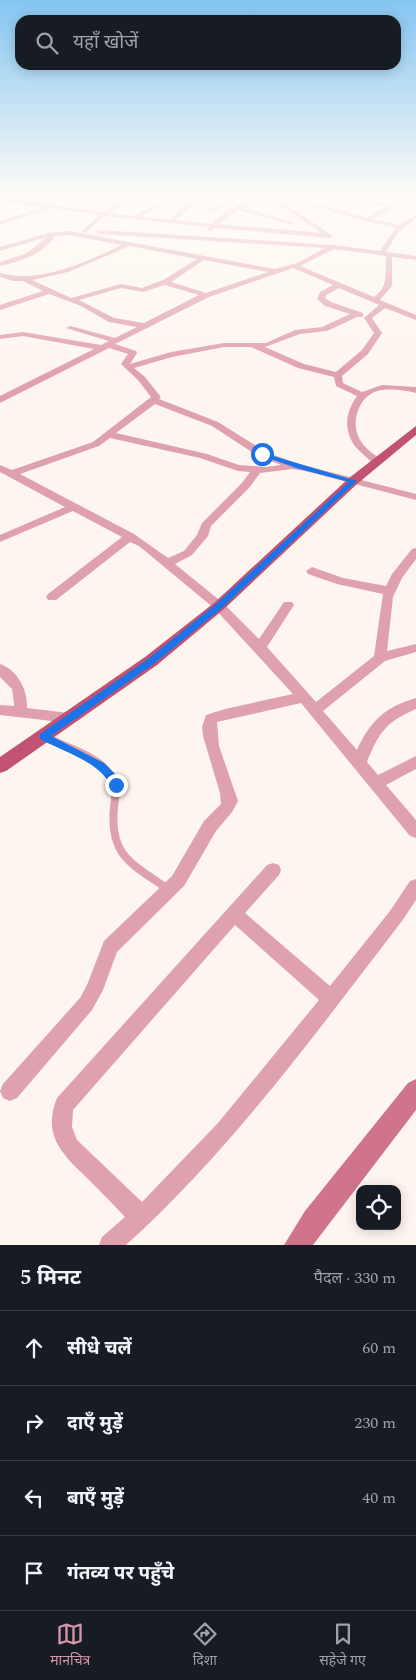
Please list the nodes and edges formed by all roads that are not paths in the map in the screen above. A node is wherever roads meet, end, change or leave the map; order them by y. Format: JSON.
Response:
{"nodes":[{"id":1,"x":24,"y":255,"type":"edge"},
{"id":2,"x":104,"y":255,"type":"edge"},
{"id":3,"x":193,"y":255,"type":"edge"},
{"id":4,"x":318,"y":255,"type":"edge"},
{"id":5,"x":385,"y":255,"type":"edge"},
{"id":6,"x":398,"y":255,"type":"edge"},
{"id":7,"x":204,"y":257,"type":"junction"},
{"id":8,"x":416,"y":258,"type":"edge"},
{"id":9,"x":0,"y":264,"type":"edge"},
{"id":10,"x":294,"y":266,"type":"junction"},
{"id":11,"x":275,"y":271,"type":"junction"},
{"id":12,"x":0,"y":275,"type":"edge"},
{"id":13,"x":26,"y":280,"type":"junction"},
{"id":14,"x":164,"y":282,"type":"junction"},
{"id":15,"x":338,"y":285,"type":"junction"},
{"id":16,"x":50,"y":291,"type":"junction"},
{"id":17,"x":206,"y":295,"type":"junction"},
{"id":18,"x":72,"y":300,"type":"junction"},
{"id":19,"x":374,"y":301,"type":"junction"},
{"id":20,"x":384,"y":305,"type":"junction"},
{"id":21,"x":0,"y":308,"type":"edge"},
{"id":22,"x":357,"y":314,"type":"junction"},
{"id":23,"x":368,"y":318,"type":"junction"},
{"id":24,"x":416,"y":318,"type":"edge"},
{"id":25,"x":145,"y":326,"type":"junction"},
{"id":26,"x":70,"y":328,"type":"dead end"},
{"id":27,"x":1,"y":337,"type":"edge"},
{"id":28,"x":110,"y":344,"type":"junction"},
{"id":29,"x":252,"y":345,"type":"junction"},
{"id":30,"x":127,"y":367,"type":"junction"},
{"id":31,"x":338,"y":375,"type":"junction"},
{"id":32,"x":416,"y":390,"type":"edge"},
{"id":33,"x":362,"y":395,"type":"junction"},
{"id":34,"x":2,"y":397,"type":"edge"},
{"id":35,"x":154,"y":400,"type":"junction"},
{"id":36,"x":416,"y":429,"type":"edge"},
{"id":37,"x":110,"y":435,"type":"junction"},
{"id":38,"x":377,"y":461,"type":"junction"},
{"id":39,"x":298,"y":467,"type":"junction"},
{"id":40,"x":257,"y":470,"type":"junction"},
{"id":41,"x":6,"y":471,"type":"edge"},
{"id":42,"x":353,"y":481,"type":"junction"},
{"id":43,"x":416,"y":497,"type":"edge"},
{"id":44,"x":73,"y":507,"type":"junction"},
{"id":45,"x":130,"y":536,"type":"junction"},
{"id":46,"x":0,"y":539,"type":"edge"},
{"id":47,"x":416,"y":551,"type":"edge"},
{"id":48,"x":168,"y":563,"type":"junction"},
{"id":49,"x":312,"y":571,"type":"dead end"},
{"id":50,"x":389,"y":591,"type":"junction"},
{"id":51,"x":52,"y":597,"type":"dead end"},
{"id":52,"x":288,"y":605,"type":"dead end"},
{"id":53,"x":219,"y":606,"type":"junction"},
{"id":54,"x":260,"y":648,"type":"junction"},
{"id":55,"x":416,"y":648,"type":"edge"},
{"id":56,"x":380,"y":658,"type":"junction"},
{"id":57,"x":0,"y":669,"type":"edge"},
{"id":58,"x":416,"y":703,"type":"edge"},
{"id":59,"x":310,"y":704,"type":"junction"},
{"id":60,"x":0,"y":710,"type":"edge"},
{"id":61,"x":20,"y":712,"type":"junction"},
{"id":62,"x":69,"y":718,"type":"junction"},
{"id":63,"x":43,"y":737,"type":"junction"},
{"id":64,"x":416,"y":762,"type":"edge"},
{"id":65,"x":359,"y":764,"type":"junction"},
{"id":66,"x":0,"y":766,"type":"edge"},
{"id":67,"x":376,"y":784,"type":"junction"},
{"id":68,"x":416,"y":830,"type":"edge"},
{"id":69,"x":274,"y":870,"type":"dead end"},
{"id":70,"x":416,"y":886,"type":"edge"},
{"id":71,"x":169,"y":890,"type":"junction"},
{"id":72,"x":234,"y":914,"type":"junction"},
{"id":73,"x":331,"y":998,"type":"junction"},
{"id":74,"x":10,"y":1091,"type":"dead end"},
{"id":75,"x":416,"y":1091,"type":"edge"},
{"id":76,"x":141,"y":1217,"type":"junction"},
{"id":77,"x":110,"y":1245,"type":"edge"},
{"id":78,"x":297,"y":1245,"type":"edge"}],
"edges":[{"from":1,"to":9,"type":"street"},
{"from":2,"to":13,"type":"street"},
{"from":3,"to":7,"type":"street"},
{"from":4,"to":10,"type":"street"},
{"from":5,"to":19,"type":"street"},
{"from":6,"to":8,"type":"street"},
{"from":7,"to":11,"type":"street"},
{"from":7,"to":14,"type":"street"},
{"from":10,"to":11,"type":"street"},
{"from":10,"to":15,"type":"street"},
{"from":11,"to":17,"type":"street"},
{"from":12,"to":13,"type":"street"},
{"from":13,"to":16,"type":"street"},
{"from":14,"to":17,"type":"street"},
{"from":14,"to":18,"type":"street"},
{"from":15,"to":19,"type":"street"},
{"from":15,"to":22,"type":"street"},
{"from":16,"to":18,"type":"street"},
{"from":16,"to":21,"type":"street"},
{"from":17,"to":25,"type":"street"},
{"from":18,"to":25,"type":"street"},
{"from":19,"to":20,"type":"street"},
{"from":20,"to":23,"type":"street"},
{"from":20,"to":24,"type":"street"},
{"from":22,"to":23,"type":"street"},
{"from":22,"to":29,"type":"street"},
{"from":23,"to":31,"type":"street"},
{"from":25,"to":28,"type":"street"},
{"from":26,"to":28,"type":"street"},
{"from":27,"to":28,"type":"street"},
{"from":28,"to":30,"type":"street"},
{"from":28,"to":34,"type":"street"},
{"from":29,"to":30,"type":"street"},
{"from":29,"to":31,"type":"street"},
{"from":30,"to":35,"type":"street"},
{"from":31,"to":33,"type":"street"},
{"from":32,"to":33,"type":"street"},
{"from":33,"to":38,"type":"street"},
{"from":35,"to":37,"type":"street"},
{"from":35,"to":39,"type":"street"},
{"from":36,"to":38,"type":"main road"},
{"from":37,"to":40,"type":"street"},
{"from":37,"to":41,"type":"street"},
{"from":38,"to":42,"type":"main road"},
{"from":39,"to":40,"type":"street"},
{"from":39,"to":42,"type":"street"},
{"from":40,"to":48,"type":"street"},
{"from":41,"to":44,"type":"street"},
{"from":42,"to":43,"type":"street"},
{"from":42,"to":53,"type":"main road"},
{"from":44,"to":45,"type":"street"},
{"from":44,"to":46,"type":"street"},
{"from":45,"to":48,"type":"street"},
{"from":45,"to":51,"type":"street"},
{"from":47,"to":50,"type":"street"},
{"from":48,"to":53,"type":"street"},
{"from":49,"to":50,"type":"street"},
{"from":50,"to":56,"type":"street"},
{"from":52,"to":54,"type":"street"},
{"from":53,"to":54,"type":"street"},
{"from":53,"to":62,"type":"main road"},
{"from":54,"to":59,"type":"street"},
{"from":55,"to":56,"type":"street"},
{"from":56,"to":59,"type":"street"},
{"from":57,"to":61,"type":"street"},
{"from":58,"to":65,"type":"street"},
{"from":59,"to":65,"type":"street"},
{"from":59,"to":71,"type":"street"},
{"from":60,"to":61,"type":"street"},
{"from":61,"to":62,"type":"street"},
{"from":62,"to":63,"type":"main road"},
{"from":63,"to":66,"type":"main road"},
{"from":63,"to":71,"type":"lane"},
{"from":64,"to":67,"type":"street"},
{"from":65,"to":67,"type":"street"},
{"from":67,"to":68,"type":"street"},
{"from":69,"to":72,"type":"street"},
{"from":70,"to":73,"type":"street"},
{"from":71,"to":74,"type":"street"},
{"from":72,"to":73,"type":"street"},
{"from":72,"to":76,"type":"street"},
{"from":73,"to":76,"type":"street"},
{"from":75,"to":78,"type":"street"},
{"from":76,"to":77,"type":"street"}]}
